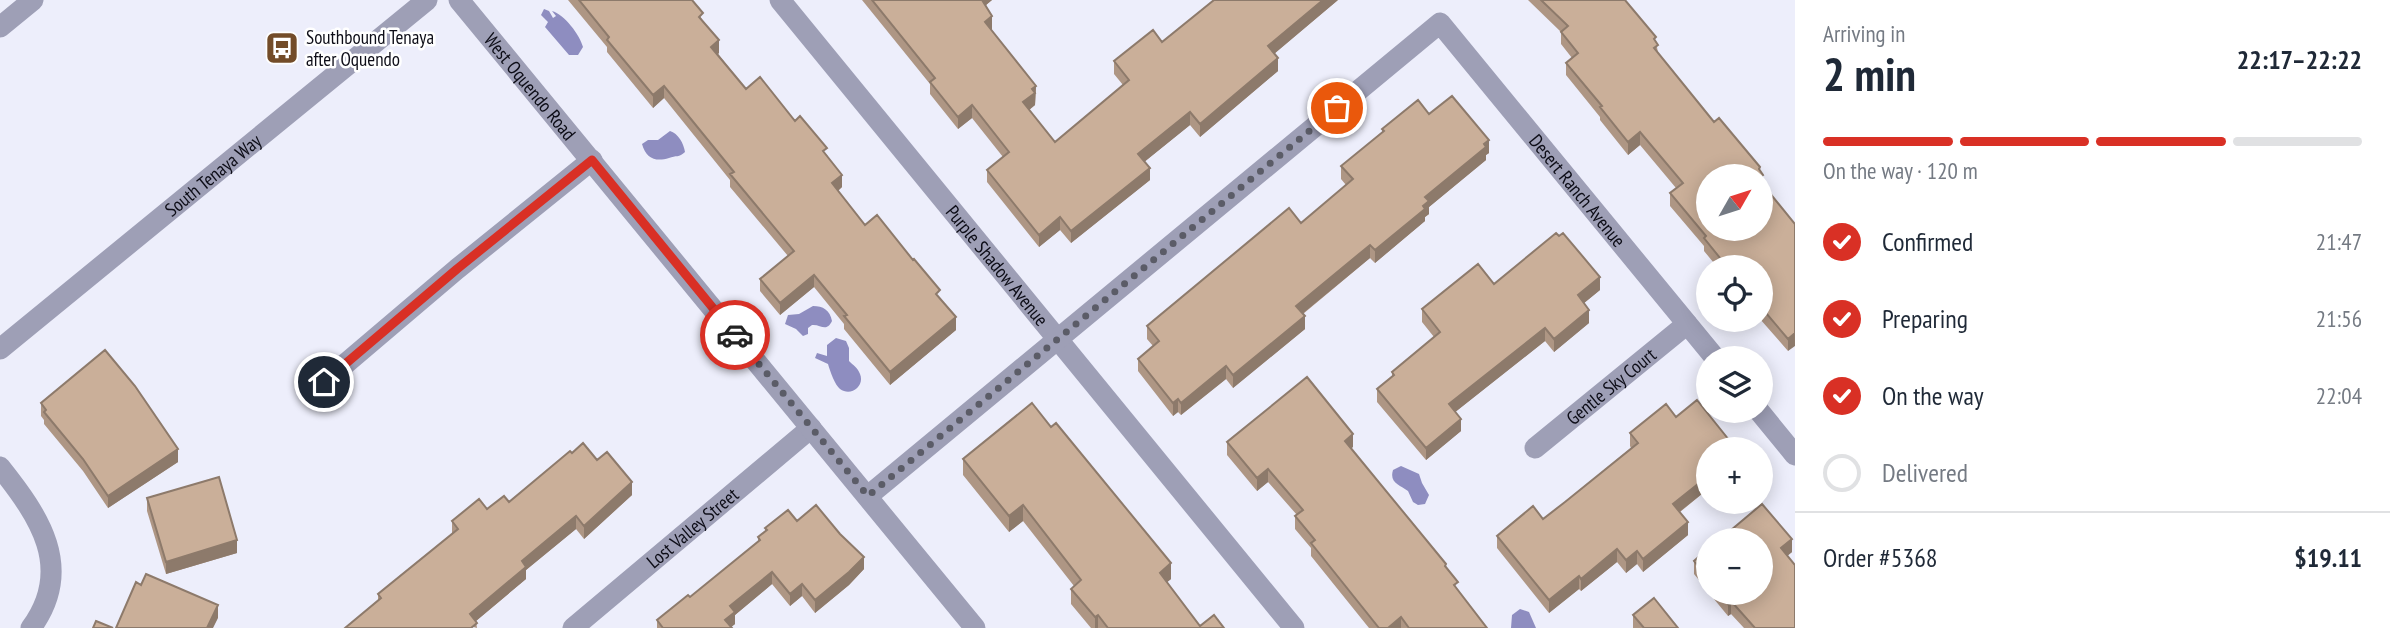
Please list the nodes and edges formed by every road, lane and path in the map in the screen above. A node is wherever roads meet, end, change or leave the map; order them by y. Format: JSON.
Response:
{"nodes":[{"id":1,"x":33,"y":0,"type":"edge"},
{"id":2,"x":427,"y":0,"type":"edge"},
{"id":3,"x":459,"y":0,"type":"edge"},
{"id":4,"x":780,"y":0,"type":"edge"},
{"id":5,"x":0,"y":27,"type":"edge"},
{"id":6,"x":592,"y":160,"type":"junction"},
{"id":7,"x":1687,"y":324,"type":"junction"},
{"id":8,"x":1059,"y":339,"type":"junction"},
{"id":9,"x":1705,"y":346,"type":"edge"},
{"id":10,"x":0,"y":349,"type":"edge"},
{"id":11,"x":324,"y":382,"type":"dead end"},
{"id":12,"x":1770,"y":423,"type":"edge"},
{"id":13,"x":811,"y":428,"type":"junction"},
{"id":14,"x":1535,"y":448,"type":"dead end"},
{"id":15,"x":1794,"y":451,"type":"edge"},
{"id":16,"x":0,"y":467,"type":"edge"},
{"id":17,"x":868,"y":496,"type":"junction"},
{"id":18,"x":31,"y":628,"type":"edge"},
{"id":19,"x":573,"y":628,"type":"edge"},
{"id":20,"x":975,"y":628,"type":"edge"},
{"id":21,"x":1294,"y":628,"type":"edge"}],
"edges":[{"from":1,"to":5,"type":"street"},
{"from":2,"to":10,"type":"street","name":"South Tenaya Way"},
{"from":3,"to":6,"type":"street","name":"West Oquendo Road"},
{"from":4,"to":8,"type":"street","name":"Purple Shadow Avenue"},
{"from":6,"to":11,"type":"street"},
{"from":6,"to":13,"type":"street","name":"West Oquendo Road"},
{"from":7,"to":8,"type":"street","name":"Desert Ranch Avenue"},
{"from":7,"to":9,"type":"street","name":"Desert Ranch Avenue"},
{"from":7,"to":14,"type":"street","name":"Gentle Sky Court"},
{"from":8,"to":17,"type":"street"},
{"from":8,"to":21,"type":"street","name":"Purple Shadow Avenue"},
{"from":12,"to":15,"type":"street"},
{"from":13,"to":17,"type":"street","name":"West Oquendo Road"},
{"from":13,"to":19,"type":"street","name":"Lost Valley Street"},
{"from":16,"to":18,"type":"street"},
{"from":17,"to":20,"type":"street","name":"West Oquendo Road"}]}
